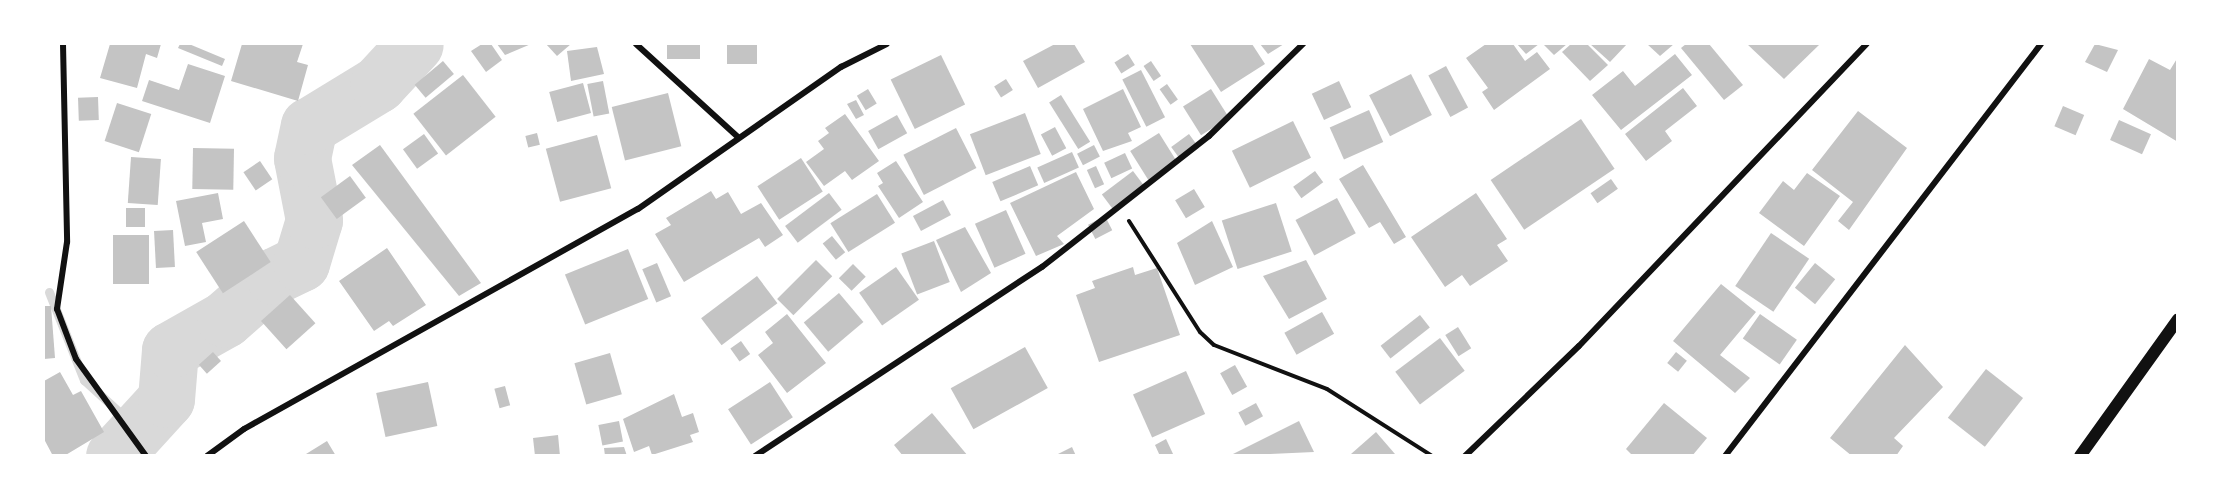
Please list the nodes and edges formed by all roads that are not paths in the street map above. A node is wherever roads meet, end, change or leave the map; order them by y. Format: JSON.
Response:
{"nodes":[{"id":1,"x":63,"y":44,"type":"edge"},
{"id":2,"x":636,"y":44,"type":"edge"},
{"id":3,"x":887,"y":44,"type":"edge"},
{"id":4,"x":1303,"y":44,"type":"edge"},
{"id":5,"x":1867,"y":44,"type":"edge"},
{"id":6,"x":2041,"y":44,"type":"edge"},
{"id":7,"x":738,"y":137,"type":"junction"},
{"id":8,"x":2178,"y":320,"type":"edge"},
{"id":9,"x":146,"y":455,"type":"edge"},
{"id":10,"x":207,"y":456,"type":"edge"},
{"id":11,"x":755,"y":456,"type":"edge"},
{"id":12,"x":1465,"y":456,"type":"edge"},
{"id":13,"x":1725,"y":456,"type":"edge"},
{"id":14,"x":2080,"y":456,"type":"edge"}],
"edges":[{"from":1,"to":9,"type":"street"},
{"from":2,"to":7,"type":"street"},
{"from":3,"to":7,"type":"street"},
{"from":4,"to":11,"type":"street"},
{"from":5,"to":12,"type":"street"},
{"from":6,"to":13,"type":"street"},
{"from":7,"to":10,"type":"street"},
{"from":8,"to":14,"type":"main road"}]}
